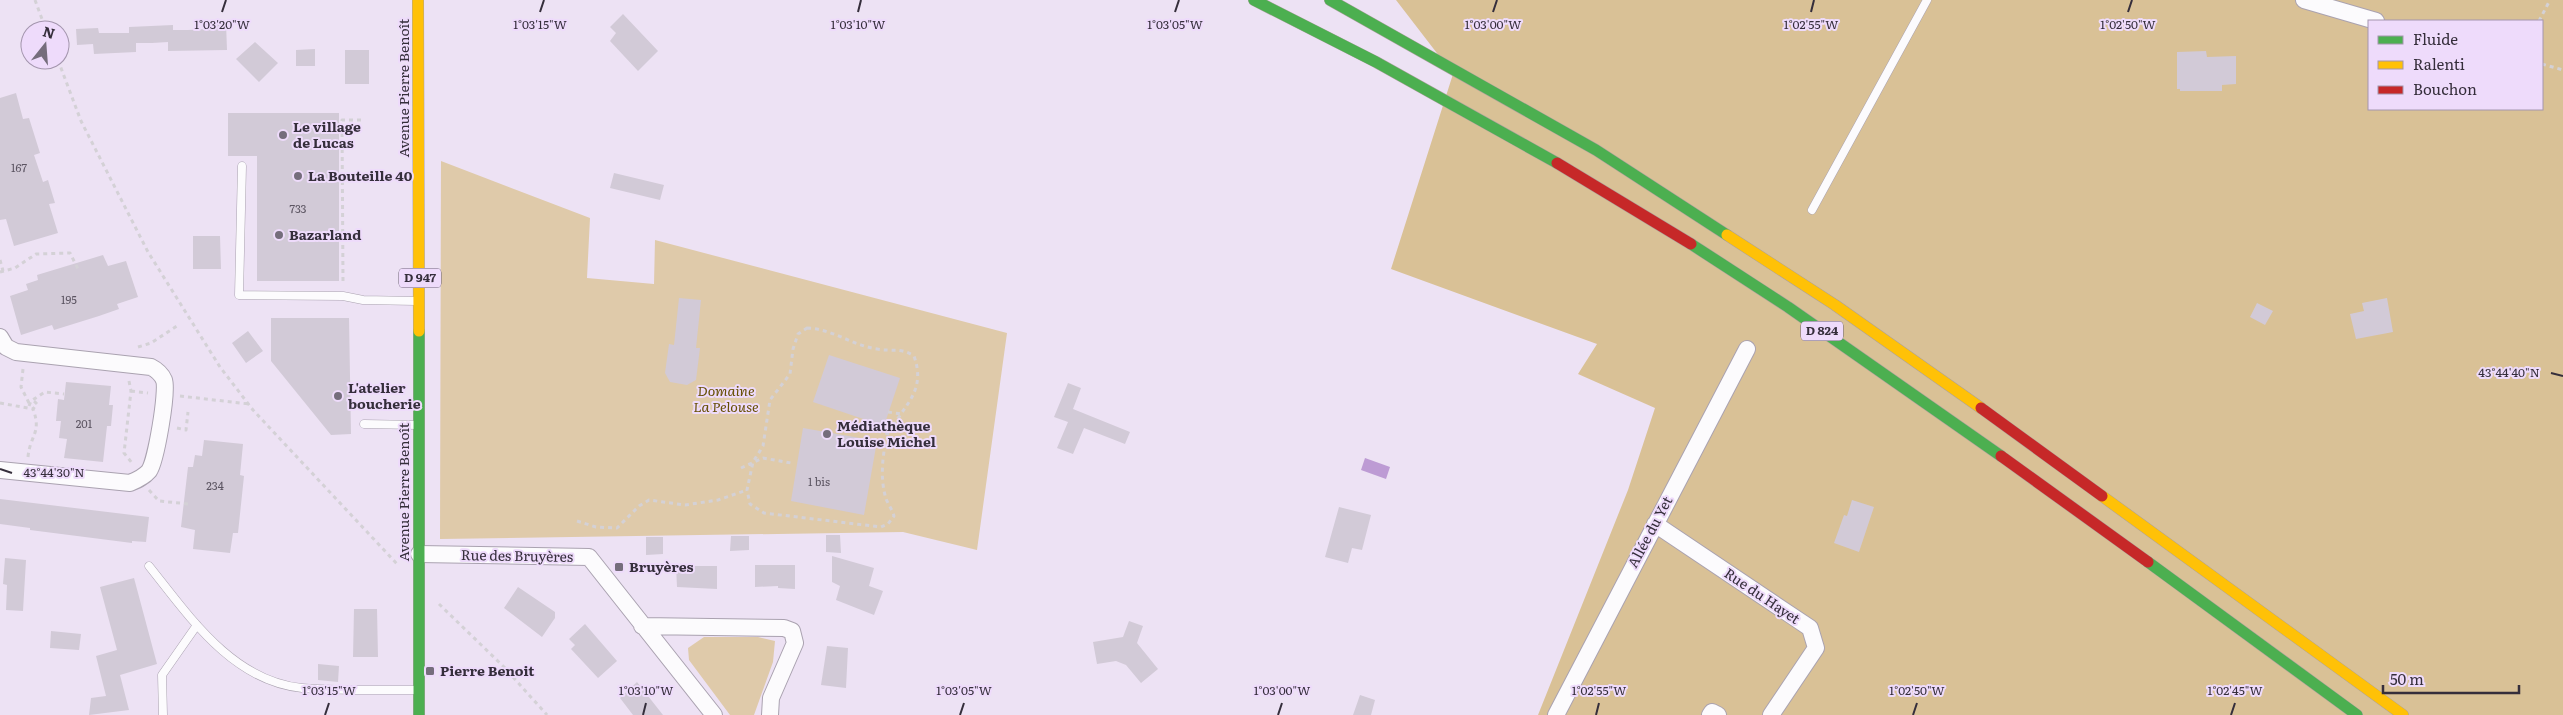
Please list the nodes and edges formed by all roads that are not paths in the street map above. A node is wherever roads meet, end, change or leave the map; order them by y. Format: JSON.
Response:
{"nodes":[{"id":1,"x":418,"y":0,"type":"edge"},
{"id":2,"x":1254,"y":0,"type":"edge"},
{"id":3,"x":1330,"y":0,"type":"edge"},
{"id":4,"x":1927,"y":0,"type":"edge"},
{"id":5,"x":2304,"y":0,"type":"edge"},
{"id":6,"x":2373,"y":20,"type":"edge"},
{"id":7,"x":242,"y":166,"type":"dead end"},
{"id":8,"x":1812,"y":210,"type":"dead end"},
{"id":9,"x":420,"y":301,"type":"junction"},
{"id":10,"x":0,"y":337,"type":"edge"},
{"id":11,"x":1746,"y":349,"type":"dead end"},
{"id":12,"x":364,"y":424,"type":"dead end"},
{"id":13,"x":419,"y":425,"type":"junction"},
{"id":14,"x":0,"y":470,"type":"edge"},
{"id":15,"x":1655,"y":524,"type":"junction"},
{"id":16,"x":419,"y":554,"type":"junction"},
{"id":17,"x":148,"y":566,"type":"dead end"},
{"id":18,"x":197,"y":626,"type":"junction"},
{"id":19,"x":642,"y":626,"type":"junction"},
{"id":20,"x":419,"y":691,"type":"junction"},
{"id":21,"x":163,"y":715,"type":"edge"},
{"id":22,"x":419,"y":715,"type":"edge"},
{"id":23,"x":714,"y":715,"type":"edge"},
{"id":24,"x":770,"y":715,"type":"edge"},
{"id":25,"x":1556,"y":715,"type":"edge"},
{"id":26,"x":1710,"y":715,"type":"edge"},
{"id":27,"x":1718,"y":715,"type":"edge"},
{"id":28,"x":1771,"y":715,"type":"edge"},
{"id":29,"x":2357,"y":715,"type":"edge"},
{"id":30,"x":2403,"y":715,"type":"edge"}],
"edges":[{"from":1,"to":9,"type":"main road","name":"Avenue Pierre Benoît","number":"D 947"},
{"from":2,"to":29,"type":"main road","number":"D 824"},
{"from":3,"to":30,"type":"main road","number":"D 824"},
{"from":4,"to":8,"type":"lane"},
{"from":5,"to":6,"type":"street"},
{"from":7,"to":9,"type":"lane"},
{"from":9,"to":13,"type":"main road","name":"Avenue Pierre Benoît","number":"D 947"},
{"from":10,"to":14,"type":"street"},
{"from":11,"to":15,"type":"street","name":"Allée du Yet"},
{"from":12,"to":13,"type":"lane"},
{"from":13,"to":16,"type":"main road","name":"Avenue Pierre Benoît","number":"D 947"},
{"from":15,"to":25,"type":"street","name":"Allée du Yet"},
{"from":15,"to":28,"type":"street","name":"Rue du Hayet"},
{"from":16,"to":19,"type":"street","name":"Rue des Bruyères"},
{"from":16,"to":20,"type":"main road","name":"Avenue Pierre Benoît","number":"D 947"},
{"from":17,"to":18,"type":"lane"},
{"from":18,"to":20,"type":"lane"},
{"from":18,"to":21,"type":"lane"},
{"from":19,"to":23,"type":"street","name":"Rue des Bruyères"},
{"from":19,"to":24,"type":"street"},
{"from":20,"to":22,"type":"main road","name":"Avenue Pierre Benoît","number":"D 947"},
{"from":26,"to":27,"type":"street"}]}
